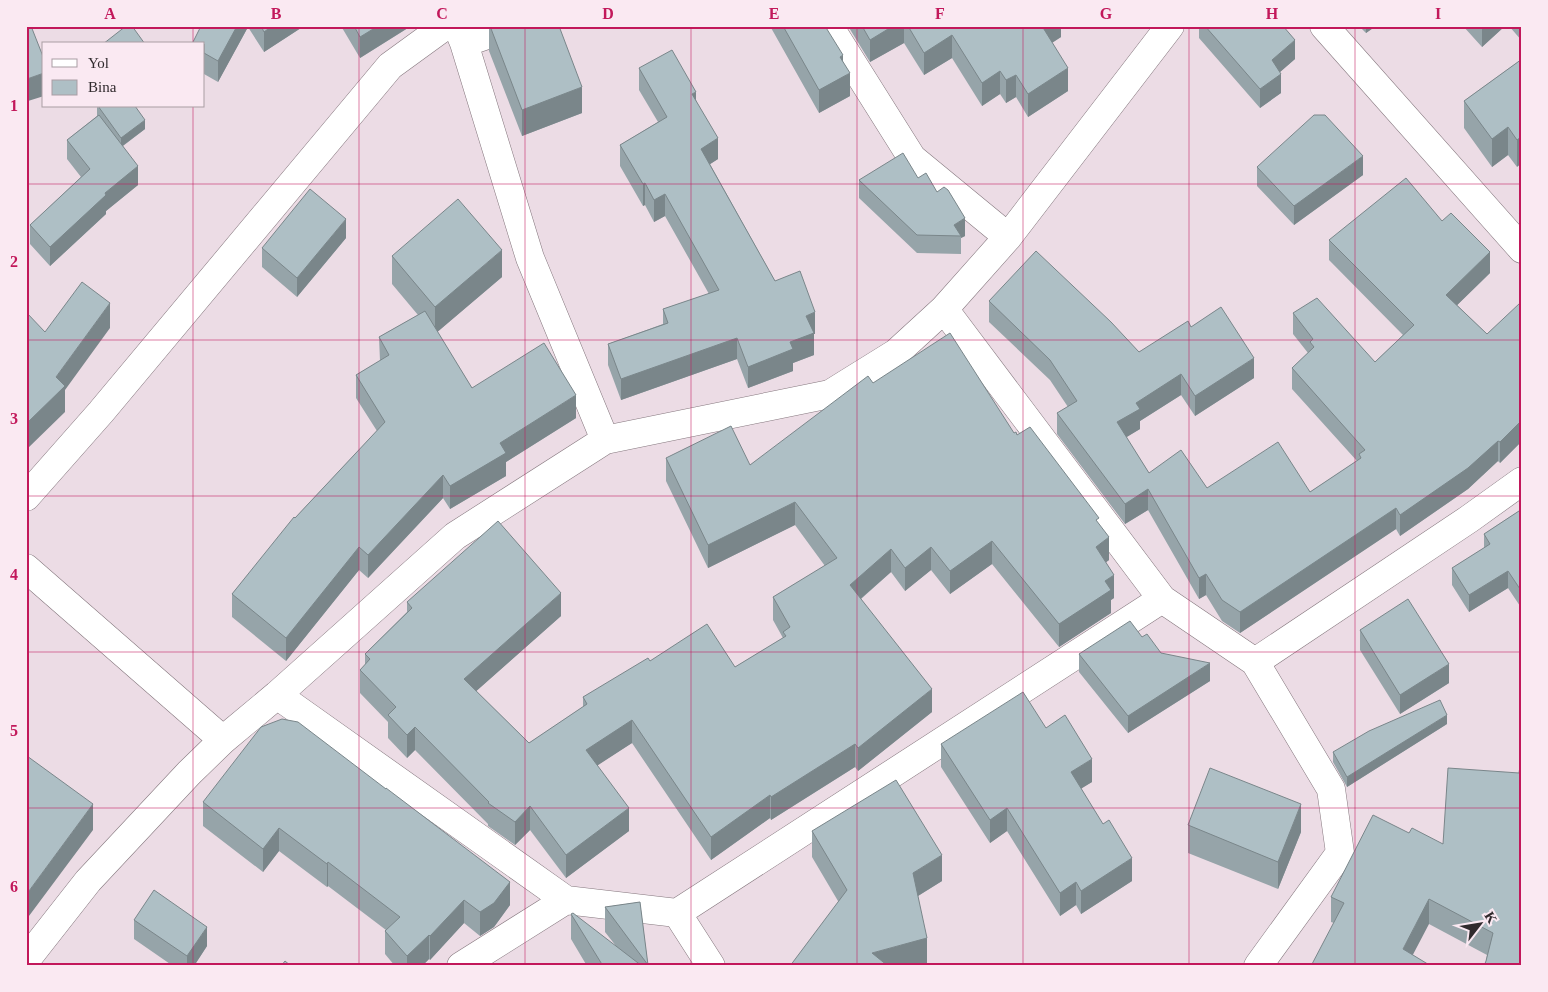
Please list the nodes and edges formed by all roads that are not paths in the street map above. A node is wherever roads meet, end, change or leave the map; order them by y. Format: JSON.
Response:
{"nodes":[{"id":1,"x":513,"y":26,"type":"edge"},
{"id":2,"x":829,"y":26,"type":"edge"},
{"id":3,"x":1170,"y":26,"type":"edge"},
{"id":4,"x":1324,"y":26,"type":"edge"},
{"id":5,"x":455,"y":32,"type":"edge"},
{"id":6,"x":1008,"y":237,"type":"junction"},
{"id":7,"x":1522,"y":249,"type":"edge"},
{"id":8,"x":944,"y":308,"type":"junction"},
{"id":9,"x":605,"y":440,"type":"junction"},
{"id":10,"x":1522,"y":481,"type":"edge"},
{"id":11,"x":26,"y":497,"type":"edge"},
{"id":12,"x":26,"y":568,"type":"edge"},
{"id":13,"x":1162,"y":599,"type":"junction"},
{"id":14,"x":1255,"y":662,"type":"junction"},
{"id":15,"x":277,"y":696,"type":"junction"},
{"id":16,"x":223,"y":740,"type":"junction"},
{"id":17,"x":566,"y":900,"type":"junction"},
{"id":18,"x":677,"y":913,"type":"junction"},
{"id":19,"x":26,"y":960,"type":"edge"},
{"id":20,"x":461,"y":966,"type":"edge"},
{"id":21,"x":711,"y":966,"type":"edge"},
{"id":22,"x":1258,"y":966,"type":"edge"}],
"edges":[{"from":1,"to":5,"type":"street"},
{"from":2,"to":6,"type":"street"},
{"from":3,"to":6,"type":"street"},
{"from":4,"to":7,"type":"street"},
{"from":5,"to":9,"type":"street"},
{"from":5,"to":11,"type":"street"},
{"from":6,"to":8,"type":"street"},
{"from":8,"to":9,"type":"street"},
{"from":8,"to":13,"type":"street"},
{"from":9,"to":15,"type":"street"},
{"from":10,"to":14,"type":"street"},
{"from":12,"to":16,"type":"street"},
{"from":13,"to":14,"type":"street"},
{"from":13,"to":18,"type":"street"},
{"from":14,"to":22,"type":"street"},
{"from":15,"to":16,"type":"street"},
{"from":15,"to":17,"type":"street"},
{"from":16,"to":19,"type":"street"},
{"from":17,"to":18,"type":"street"},
{"from":17,"to":20,"type":"street"},
{"from":18,"to":21,"type":"street"}]}
